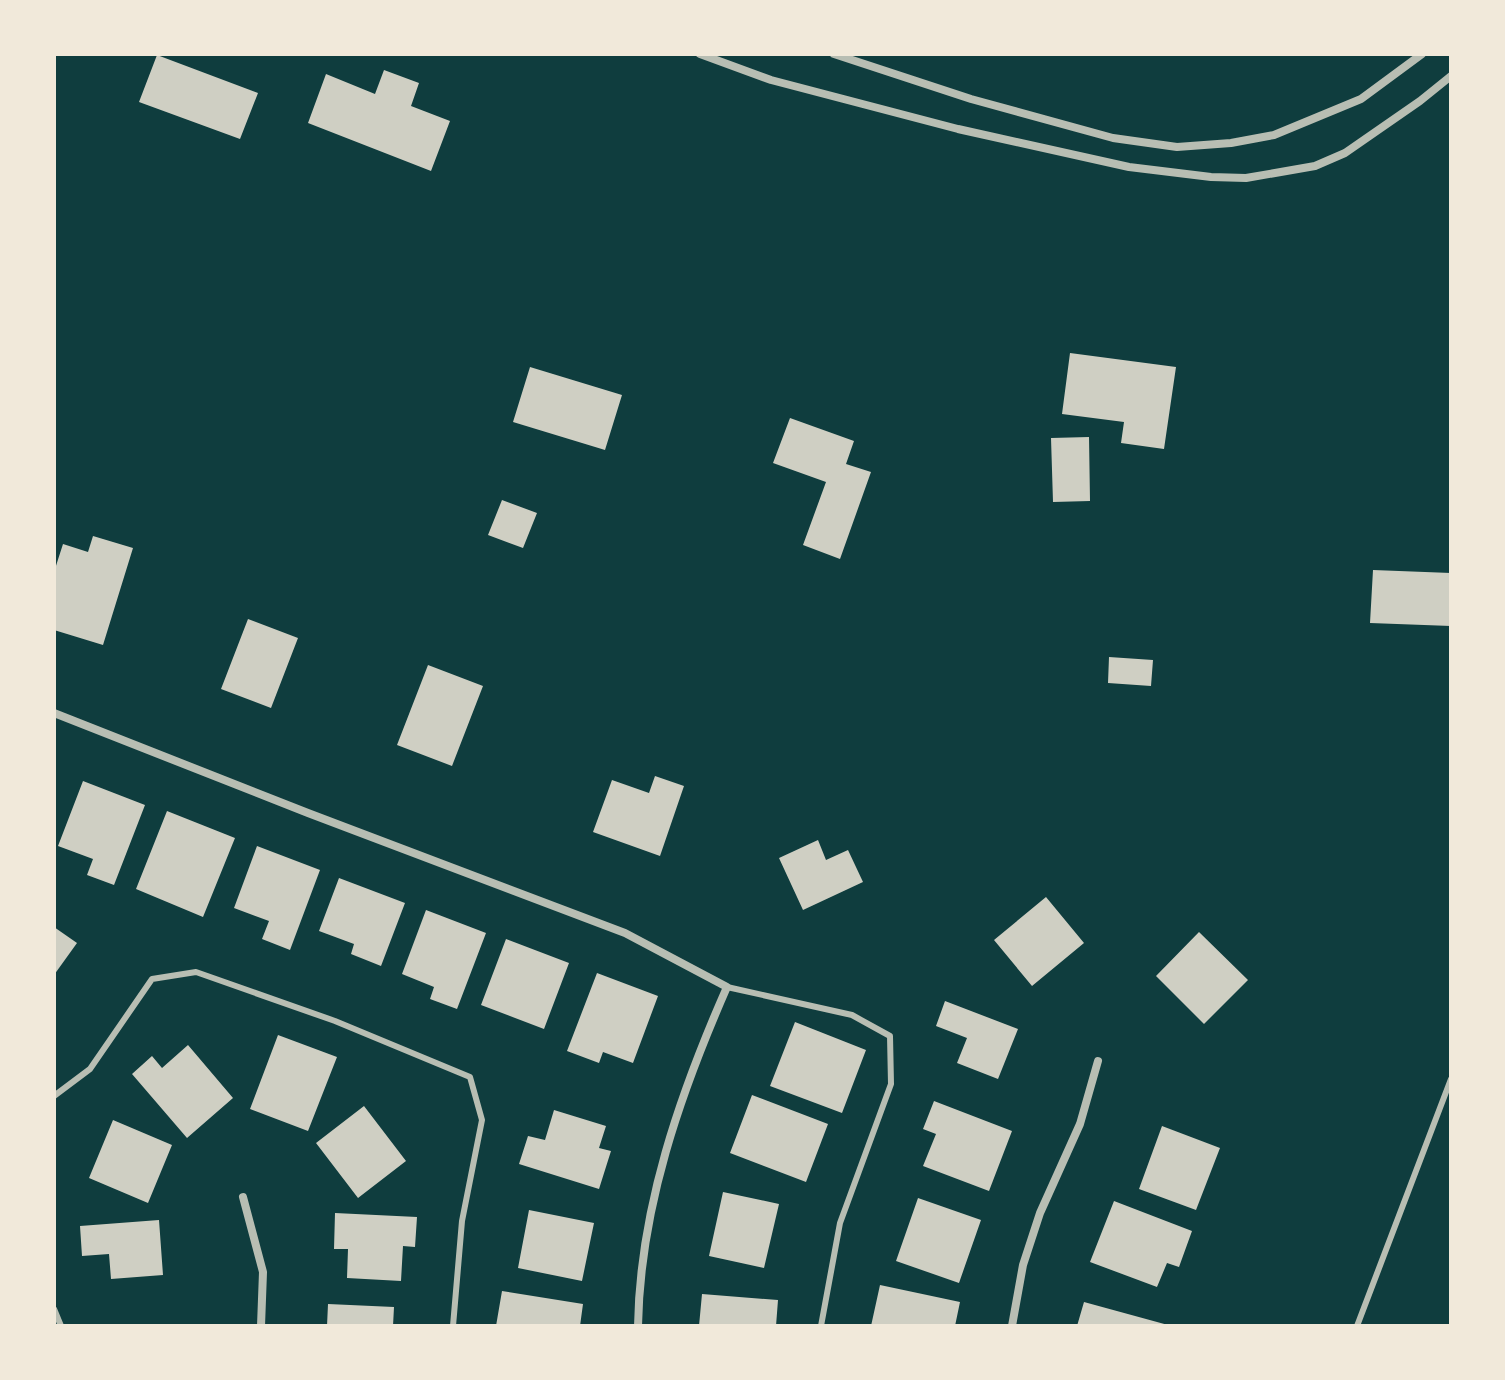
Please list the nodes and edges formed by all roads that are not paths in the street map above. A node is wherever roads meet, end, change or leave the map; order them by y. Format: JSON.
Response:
{"nodes":[{"id":1,"x":700,"y":54,"type":"edge"},
{"id":2,"x":834,"y":54,"type":"edge"},
{"id":3,"x":1422,"y":54,"type":"edge"},
{"id":4,"x":1451,"y":76,"type":"edge"},
{"id":5,"x":54,"y":713,"type":"edge"},
{"id":6,"x":727,"y":987,"type":"junction"},
{"id":7,"x":1098,"y":1061,"type":"dead end"},
{"id":8,"x":1451,"y":1079,"type":"edge"},
{"id":9,"x":54,"y":1096,"type":"edge"},
{"id":10,"x":243,"y":1197,"type":"dead end"},
{"id":11,"x":54,"y":1309,"type":"edge"},
{"id":12,"x":61,"y":1326,"type":"edge"},
{"id":13,"x":261,"y":1326,"type":"edge"},
{"id":14,"x":453,"y":1326,"type":"edge"},
{"id":15,"x":638,"y":1326,"type":"edge"},
{"id":16,"x":821,"y":1326,"type":"edge"},
{"id":17,"x":1012,"y":1326,"type":"edge"},
{"id":18,"x":1357,"y":1326,"type":"edge"}],
"edges":[{"from":1,"to":4,"type":"street"},
{"from":2,"to":3,"type":"street"},
{"from":5,"to":6,"type":"street"},
{"from":6,"to":15,"type":"street"},
{"from":6,"to":16,"type":"lane"},
{"from":7,"to":17,"type":"street"},
{"from":8,"to":18,"type":"lane"},
{"from":9,"to":14,"type":"lane"},
{"from":10,"to":13,"type":"street"},
{"from":11,"to":12,"type":"lane"}]}
